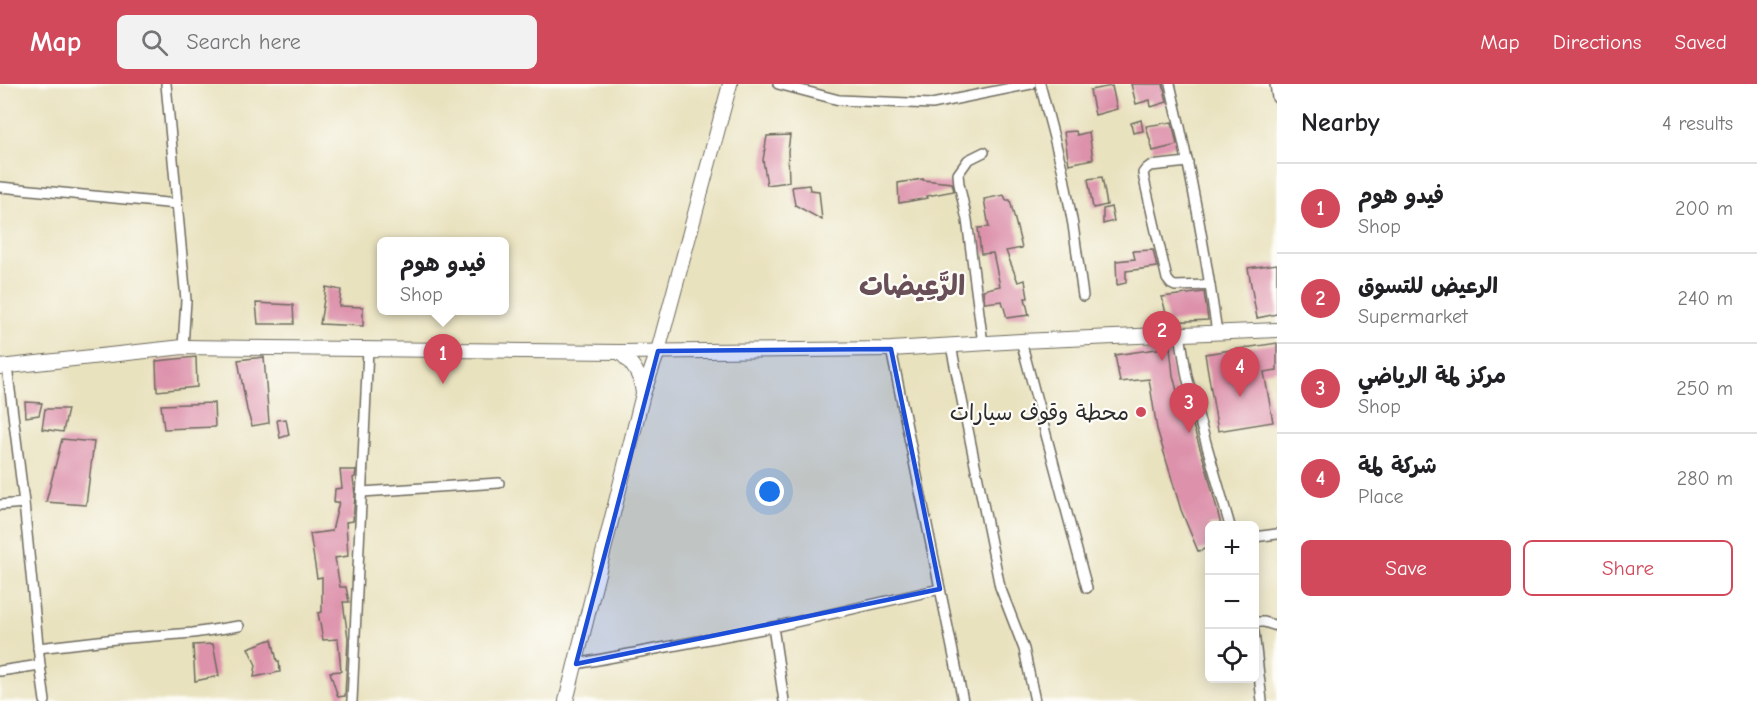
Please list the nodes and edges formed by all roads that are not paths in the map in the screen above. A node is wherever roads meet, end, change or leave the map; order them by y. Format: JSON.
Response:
{"nodes":[{"id":1,"x":166,"y":84,"type":"edge"},
{"id":2,"x":730,"y":84,"type":"edge"},
{"id":3,"x":778,"y":84,"type":"edge"},
{"id":4,"x":1031,"y":84,"type":"edge"},
{"id":5,"x":1040,"y":84,"type":"edge"},
{"id":6,"x":1170,"y":84,"type":"edge"},
{"id":7,"x":1275,"y":84,"type":"edge"},
{"id":8,"x":1277,"y":98,"type":"edge"},
{"id":9,"x":984,"y":152,"type":"dead end"},
{"id":10,"x":1188,"y":162,"type":"junction"},
{"id":11,"x":0,"y":187,"type":"edge"},
{"id":12,"x":177,"y":204,"type":"junction"},
{"id":13,"x":1210,"y":285,"type":"junction"},
{"id":14,"x":1083,"y":296,"type":"dead end"},
{"id":15,"x":1277,"y":330,"type":"edge"},
{"id":16,"x":1217,"y":332,"type":"junction"},
{"id":17,"x":1180,"y":334,"type":"junction"},
{"id":18,"x":1021,"y":341,"type":"junction"},
{"id":19,"x":983,"y":344,"type":"junction"},
{"id":20,"x":951,"y":346,"type":"junction"},
{"id":21,"x":183,"y":347,"type":"junction"},
{"id":22,"x":368,"y":349,"type":"junction"},
{"id":23,"x":891,"y":349,"type":"junction"},
{"id":24,"x":658,"y":351,"type":"junction"},
{"id":25,"x":619,"y":352,"type":"junction"},
{"id":26,"x":4,"y":366,"type":"edge"},
{"id":27,"x":643,"y":394,"type":"junction"},
{"id":28,"x":499,"y":483,"type":"dead end"},
{"id":29,"x":362,"y":492,"type":"junction"},
{"id":30,"x":24,"y":504,"type":"junction"},
{"id":31,"x":0,"y":505,"type":"edge"},
{"id":32,"x":1229,"y":521,"type":"edge"},
{"id":33,"x":1277,"y":534,"type":"edge"},
{"id":34,"x":1259,"y":536,"type":"edge"},
{"id":35,"x":1087,"y":588,"type":"dead end"},
{"id":36,"x":940,"y":589,"type":"junction"},
{"id":37,"x":1259,"y":622,"type":"edge"},
{"id":38,"x":239,"y":626,"type":"dead end"},
{"id":39,"x":1277,"y":626,"type":"edge"},
{"id":40,"x":773,"y":627,"type":"junction"},
{"id":41,"x":38,"y":648,"type":"junction"},
{"id":42,"x":576,"y":664,"type":"junction"},
{"id":43,"x":40,"y":665,"type":"junction"},
{"id":44,"x":0,"y":671,"type":"edge"},
{"id":45,"x":1259,"y":676,"type":"edge"},
{"id":46,"x":45,"y":701,"type":"edge"},
{"id":47,"x":352,"y":701,"type":"edge"},
{"id":48,"x":566,"y":701,"type":"edge"},
{"id":49,"x":784,"y":701,"type":"edge"},
{"id":50,"x":963,"y":701,"type":"edge"},
{"id":51,"x":1035,"y":701,"type":"edge"},
{"id":52,"x":1262,"y":701,"type":"edge"}],
"edges":[{"from":1,"to":12,"type":"street"},
{"from":2,"to":24,"type":"street"},
{"from":3,"to":4,"type":"street"},
{"from":5,"to":14,"type":"street"},
{"from":6,"to":10,"type":"street"},
{"from":7,"to":8,"type":"street"},
{"from":9,"to":19,"type":"street"},
{"from":10,"to":13,"type":"street"},
{"from":10,"to":13,"type":"street"},
{"from":11,"to":12,"type":"street"},
{"from":12,"to":21,"type":"street"},
{"from":13,"to":16,"type":"street"},
{"from":15,"to":16,"type":"street"},
{"from":16,"to":17,"type":"street"},
{"from":17,"to":18,"type":"street"},
{"from":17,"to":32,"type":"street"},
{"from":18,"to":19,"type":"street"},
{"from":18,"to":35,"type":"street"},
{"from":19,"to":20,"type":"street"},
{"from":20,"to":23,"type":"street"},
{"from":20,"to":51,"type":"street"},
{"from":21,"to":22,"type":"street"},
{"from":21,"to":26,"type":"street"},
{"from":22,"to":25,"type":"street"},
{"from":22,"to":29,"type":"street"},
{"from":23,"to":24,"type":"street"},
{"from":23,"to":36,"type":"street"},
{"from":24,"to":25,"type":"street"},
{"from":24,"to":27,"type":"street"},
{"from":25,"to":27,"type":"street"},
{"from":26,"to":30,"type":"street"},
{"from":27,"to":42,"type":"street"},
{"from":28,"to":29,"type":"street"},
{"from":29,"to":47,"type":"street"},
{"from":30,"to":31,"type":"street"},
{"from":30,"to":41,"type":"street"},
{"from":33,"to":34,"type":"street"},
{"from":36,"to":40,"type":"street"},
{"from":36,"to":50,"type":"street"},
{"from":37,"to":39,"type":"street"},
{"from":38,"to":41,"type":"street"},
{"from":40,"to":42,"type":"street"},
{"from":40,"to":49,"type":"street"},
{"from":41,"to":43,"type":"street"},
{"from":42,"to":48,"type":"street"},
{"from":43,"to":44,"type":"street"},
{"from":43,"to":46,"type":"street"},
{"from":45,"to":52,"type":"street"}]}
